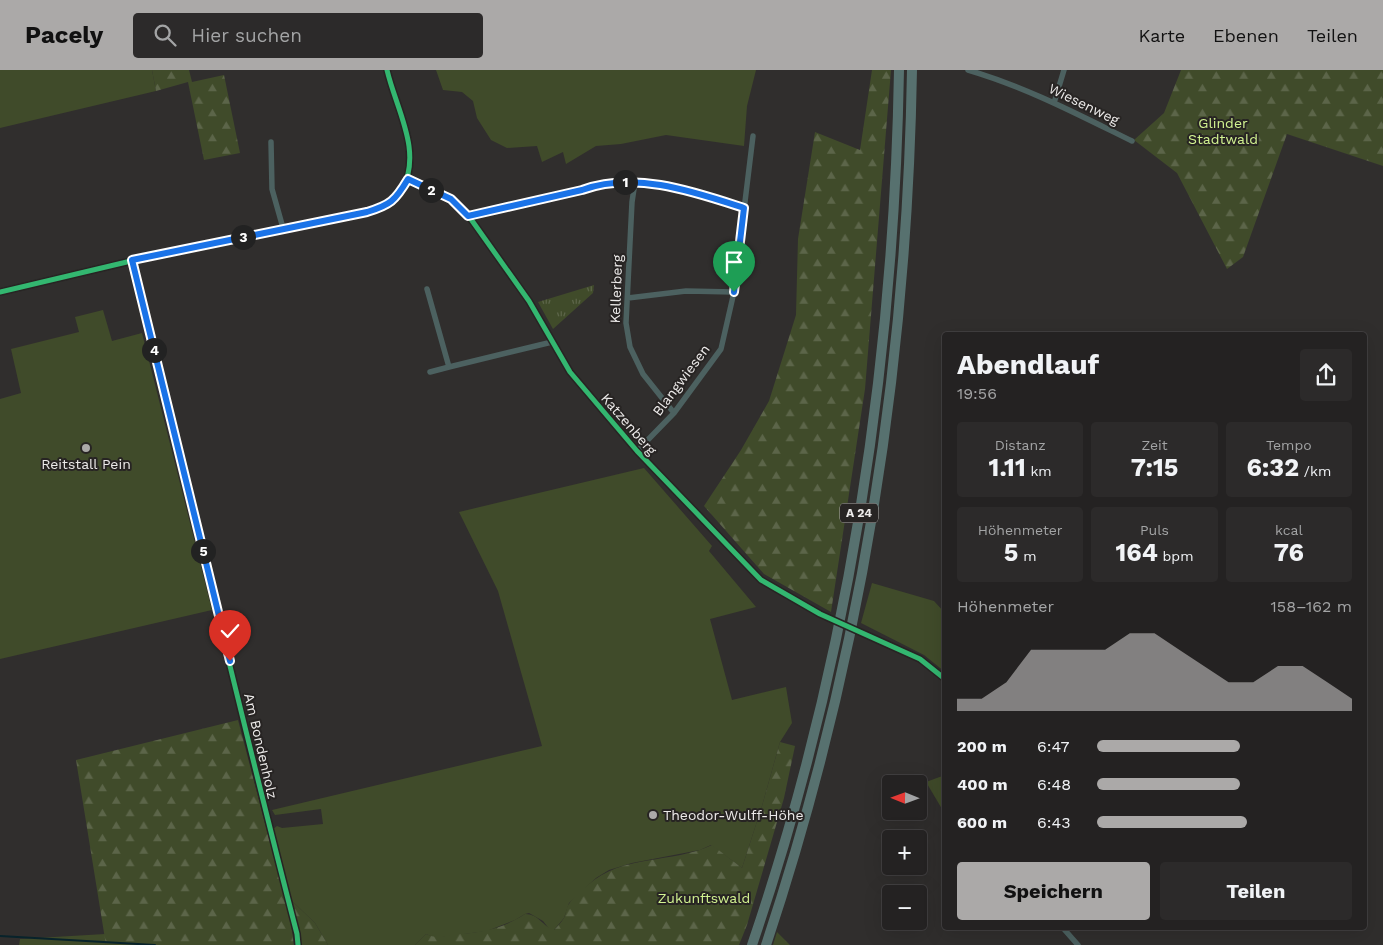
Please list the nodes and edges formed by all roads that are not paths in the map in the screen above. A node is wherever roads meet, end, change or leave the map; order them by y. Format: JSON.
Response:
{"nodes":[{"id":1,"x":387,"y":70,"type":"edge"},
{"id":2,"x":899,"y":70,"type":"edge"},
{"id":3,"x":912,"y":70,"type":"edge"},
{"id":4,"x":968,"y":70,"type":"edge"},
{"id":5,"x":1064,"y":70,"type":"edge"},
{"id":6,"x":1054,"y":103,"type":"junction"},
{"id":7,"x":753,"y":136,"type":"dead end"},
{"id":8,"x":1132,"y":141,"type":"dead end"},
{"id":9,"x":271,"y":142,"type":"dead end"},
{"id":10,"x":408,"y":179,"type":"junction"},
{"id":11,"x":635,"y":182,"type":"junction"},
{"id":12,"x":744,"y":208,"type":"junction"},
{"id":13,"x":468,"y":216,"type":"junction"},
{"id":14,"x":283,"y":228,"type":"junction"},
{"id":15,"x":132,"y":260,"type":"junction"},
{"id":16,"x":427,"y":289,"type":"dead end"},
{"id":17,"x":0,"y":292,"type":"edge"},
{"id":18,"x":734,"y":292,"type":"junction"},
{"id":19,"x":628,"y":298,"type":"junction"},
{"id":20,"x":552,"y":342,"type":"junction"},
{"id":21,"x":449,"y":367,"type":"junction"},
{"id":22,"x":430,"y":372,"type":"dead end"},
{"id":23,"x":674,"y":413,"type":"junction"},
{"id":24,"x":637,"y":451,"type":"junction"},
{"id":25,"x":942,"y":677,"type":"edge"},
{"id":26,"x":261,"y":796,"type":"dead end"},
{"id":27,"x":264,"y":805,"type":"dead end"},
{"id":28,"x":1065,"y":930,"type":"edge"},
{"id":29,"x":298,"y":945,"type":"edge"},
{"id":30,"x":752,"y":945,"type":"edge"},
{"id":31,"x":766,"y":945,"type":"edge"},
{"id":32,"x":1078,"y":945,"type":"edge"}],
"edges":[{"from":1,"to":10,"type":"street"},
{"from":2,"to":30,"type":"highway","number":"A 24"},
{"from":3,"to":31,"type":"highway","number":"A 24"},
{"from":4,"to":6,"type":"street","name":"Wiesenweg"},
{"from":5,"to":6,"type":"street"},
{"from":6,"to":8,"type":"street","name":"Wiesenweg"},
{"from":7,"to":12,"type":"street","name":"Blangwiesen"},
{"from":9,"to":14,"type":"street"},
{"from":10,"to":13,"type":"street","name":"Katzenberg"},
{"from":10,"to":14,"type":"street"},
{"from":11,"to":12,"type":"street"},
{"from":11,"to":13,"type":"street"},
{"from":11,"to":19,"type":"street","name":"Kellerberg"},
{"from":12,"to":18,"type":"street","name":"Blangwiesen"},
{"from":13,"to":20,"type":"street","name":"Katzenberg"},
{"from":14,"to":15,"type":"street"},
{"from":15,"to":17,"type":"street"},
{"from":15,"to":26,"type":"street","name":"Am Bondenholz"},
{"from":16,"to":21,"type":"street"},
{"from":18,"to":19,"type":"street"},
{"from":18,"to":23,"type":"street","name":"Blangwiesen"},
{"from":19,"to":23,"type":"street","name":"Kellerberg"},
{"from":20,"to":21,"type":"street"},
{"from":20,"to":24,"type":"street","name":"Katzenberg"},
{"from":21,"to":22,"type":"street"},
{"from":23,"to":24,"type":"street","name":"Blangwiesen"},
{"from":24,"to":25,"type":"street","name":"Katzenberg","bridge":true},
{"from":27,"to":29,"type":"street","name":"Am Bondenholz"},
{"from":28,"to":32,"type":"street"}]}
